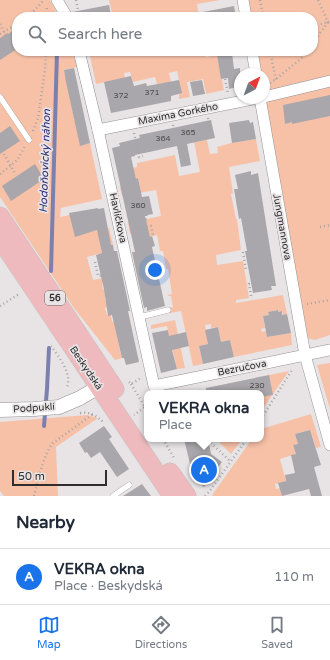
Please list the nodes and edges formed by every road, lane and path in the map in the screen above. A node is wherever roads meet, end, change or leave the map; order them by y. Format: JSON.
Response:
{"nodes":[{"id":1,"x":46,"y":0,"type":"edge"},
{"id":2,"x":57,"y":0,"type":"edge"},
{"id":3,"x":76,"y":0,"type":"edge"},
{"id":4,"x":243,"y":0,"type":"edge"},
{"id":5,"x":260,"y":0,"type":"edge"},
{"id":6,"x":318,"y":0,"type":"edge"},
{"id":7,"x":33,"y":12,"type":"edge"},
{"id":8,"x":46,"y":12,"type":"edge"},
{"id":9,"x":64,"y":12,"type":"edge"},
{"id":10,"x":79,"y":12,"type":"edge"},
{"id":11,"x":245,"y":12,"type":"edge"},
{"id":12,"x":262,"y":12,"type":"edge"},
{"id":13,"x":329,"y":22,"type":"edge"},
{"id":14,"x":0,"y":24,"type":"edge"},
{"id":15,"x":318,"y":25,"type":"edge"},
{"id":16,"x":12,"y":27,"type":"edge"},
{"id":17,"x":4,"y":33,"type":"junction"},
{"id":18,"x":0,"y":34,"type":"edge"},
{"id":19,"x":318,"y":36,"type":"edge"},
{"id":20,"x":46,"y":56,"type":"edge"},
{"id":21,"x":80,"y":56,"type":"edge"},
{"id":22,"x":253,"y":56,"type":"edge"},
{"id":23,"x":271,"y":56,"type":"edge"},
{"id":24,"x":304,"y":56,"type":"edge"},
{"id":25,"x":255,"y":68,"type":"edge"},
{"id":26,"x":224,"y":79,"type":"dead end"},
{"id":27,"x":276,"y":79,"type":"junction"},
{"id":28,"x":330,"y":81,"type":"edge"},
{"id":29,"x":270,"y":86,"type":"edge"},
{"id":30,"x":234,"y":91,"type":"dead end"},
{"id":31,"x":270,"y":92,"type":"edge"},
{"id":32,"x":278,"y":93,"type":"junction"},
{"id":33,"x":0,"y":97,"type":"edge"},
{"id":34,"x":234,"y":103,"type":"edge"},
{"id":35,"x":260,"y":104,"type":"edge"},
{"id":36,"x":201,"y":119,"type":"dead end"},
{"id":37,"x":167,"y":126,"type":"dead end"},
{"id":38,"x":98,"y":130,"type":"junction"},
{"id":39,"x":140,"y":132,"type":"dead end"},
{"id":40,"x":134,"y":133,"type":"junction"},
{"id":41,"x":128,"y":134,"type":"dead end"},
{"id":42,"x":212,"y":137,"type":"dead end"},
{"id":43,"x":29,"y":140,"type":"junction"},
{"id":44,"x":187,"y":146,"type":"dead end"},
{"id":45,"x":4,"y":154,"type":"dead end"},
{"id":46,"x":143,"y":156,"type":"dead end"},
{"id":47,"x":10,"y":166,"type":"junction"},
{"id":48,"x":0,"y":174,"type":"edge"},
{"id":49,"x":16,"y":175,"type":"dead end"},
{"id":50,"x":0,"y":216,"type":"edge"},
{"id":51,"x":148,"y":219,"type":"dead end"},
{"id":52,"x":125,"y":224,"type":"dead end"},
{"id":53,"x":330,"y":225,"type":"edge"},
{"id":54,"x":320,"y":227,"type":"dead end"},
{"id":55,"x":127,"y":231,"type":"dead end"},
{"id":56,"x":153,"y":235,"type":"dead end"},
{"id":57,"x":0,"y":239,"type":"edge"},
{"id":58,"x":242,"y":252,"type":"dead end"},
{"id":59,"x":95,"y":262,"type":"dead end"},
{"id":60,"x":246,"y":271,"type":"dead end"},
{"id":61,"x":122,"y":277,"type":"dead end"},
{"id":62,"x":255,"y":284,"type":"dead end"},
{"id":63,"x":251,"y":296,"type":"dead end"},
{"id":64,"x":22,"y":300,"type":"dead end"},
{"id":65,"x":330,"y":300,"type":"edge"},
{"id":66,"x":296,"y":305,"type":"junction"},
{"id":67,"x":0,"y":306,"type":"edge"},
{"id":68,"x":168,"y":310,"type":"dead end"},
{"id":69,"x":140,"y":317,"type":"junction"},
{"id":70,"x":49,"y":341,"type":"dead end"},
{"id":71,"x":330,"y":350,"type":"edge"},
{"id":72,"x":305,"y":355,"type":"junction"},
{"id":73,"x":294,"y":368,"type":"dead end"},
{"id":74,"x":143,"y":373,"type":"dead end"},
{"id":75,"x":127,"y":380,"type":"dead end"},
{"id":76,"x":104,"y":384,"type":"junction"},
{"id":77,"x":131,"y":384,"type":"junction"},
{"id":78,"x":154,"y":386,"type":"joint"},
{"id":79,"x":61,"y":400,"type":"junction"},
{"id":80,"x":144,"y":402,"type":"edge"},
{"id":81,"x":0,"y":410,"type":"edge"},
{"id":82,"x":93,"y":414,"type":"dead end"},
{"id":83,"x":264,"y":414,"type":"edge"},
{"id":84,"x":144,"y":433,"type":"edge"},
{"id":85,"x":151,"y":442,"type":"edge"},
{"id":86,"x":210,"y":442,"type":"edge"},
{"id":87,"x":245,"y":442,"type":"edge"},
{"id":88,"x":330,"y":445,"type":"edge"},
{"id":89,"x":230,"y":462,"type":"junction"},
{"id":90,"x":129,"y":485,"type":"dead end"},
{"id":91,"x":34,"y":496,"type":"edge"},
{"id":92,"x":113,"y":496,"type":"edge"},
{"id":93,"x":172,"y":496,"type":"edge"},
{"id":94,"x":187,"y":496,"type":"edge"},
{"id":95,"x":205,"y":496,"type":"edge"}],
"edges":[{"from":1,"to":7,"type":"path"},
{"from":1,"to":8,"type":"path"},
{"from":2,"to":9,"type":"street"},
{"from":3,"to":10,"type":"path"},
{"from":4,"to":11,"type":"street"},
{"from":5,"to":12,"type":"path"},
{"from":6,"to":13,"type":"path"},
{"from":13,"to":15,"type":"path"},
{"from":13,"to":19,"type":"path"},
{"from":14,"to":17,"type":"path"},
{"from":16,"to":17,"type":"path"},
{"from":17,"to":18,"type":"path"},
{"from":20,"to":43,"type":"path"},
{"from":21,"to":38,"type":"street","name":"Havlíčkova"},
{"from":22,"to":25,"type":"street"},
{"from":23,"to":27,"type":"path"},
{"from":24,"to":27,"type":"path"},
{"from":26,"to":30,"type":"path"},
{"from":27,"to":29,"type":"path"},
{"from":27,"to":32,"type":"path"},
{"from":28,"to":32,"type":"street"},
{"from":31,"to":32,"type":"street"},
{"from":33,"to":43,"type":"lane"},
{"from":34,"to":38,"type":"street","name":"Maxima Gorkého"},
{"from":35,"to":66,"type":"street","name":"Jungmannova"},
{"from":36,"to":42,"type":"path"},
{"from":37,"to":44,"type":"path"},
{"from":38,"to":69,"type":"street","name":"Havlíčkova"},
{"from":39,"to":40,"type":"path"},
{"from":40,"to":41,"type":"path"},
{"from":40,"to":46,"type":"path"},
{"from":43,"to":47,"type":"path"},
{"from":45,"to":47,"type":"path"},
{"from":47,"to":48,"type":"path"},
{"from":47,"to":49,"type":"path"},
{"from":50,"to":76,"type":"main road","name":"Beskydská","number":"56"},
{"from":51,"to":52,"type":"path"},
{"from":53,"to":54,"type":"path"},
{"from":55,"to":56,"type":"path"},
{"from":57,"to":76,"type":"main road","name":"Beskydská","number":"56"},
{"from":58,"to":60,"type":"path"},
{"from":59,"to":61,"type":"path"},
{"from":62,"to":63,"type":"path"},
{"from":64,"to":67,"type":"path"},
{"from":65,"to":66,"type":"path"},
{"from":66,"to":72,"type":"street","name":"Jungmannova"},
{"from":68,"to":69,"type":"lane"},
{"from":69,"to":78,"type":"street","name":"Havlíčkova"},
{"from":70,"to":79,"type":"path"},
{"from":71,"to":72,"type":"street","name":"Bezručova"},
{"from":72,"to":78,"type":"street","name":"Bezručova"},
{"from":72,"to":88,"type":"street","name":"Jungmannova"},
{"from":73,"to":83,"type":"path"},
{"from":74,"to":77,"type":"path"},
{"from":75,"to":77,"type":"path"},
{"from":76,"to":79,"type":"street","name":"Podpuklí"},
{"from":76,"to":84,"type":"main road","name":"Beskydská","number":"56"},
{"from":76,"to":93,"type":"main road","name":"Beskydská","number":"56"},
{"from":77,"to":80,"type":"path"},
{"from":79,"to":81,"type":"street","name":"Podpuklí"},
{"from":82,"to":91,"type":"path"},
{"from":85,"to":94,"type":"main road","name":"Beskydská","number":"56"},
{"from":86,"to":89,"type":"path"},
{"from":87,"to":89,"type":"path"},
{"from":89,"to":95,"type":"path"},
{"from":90,"to":92,"type":"lane"}]}
